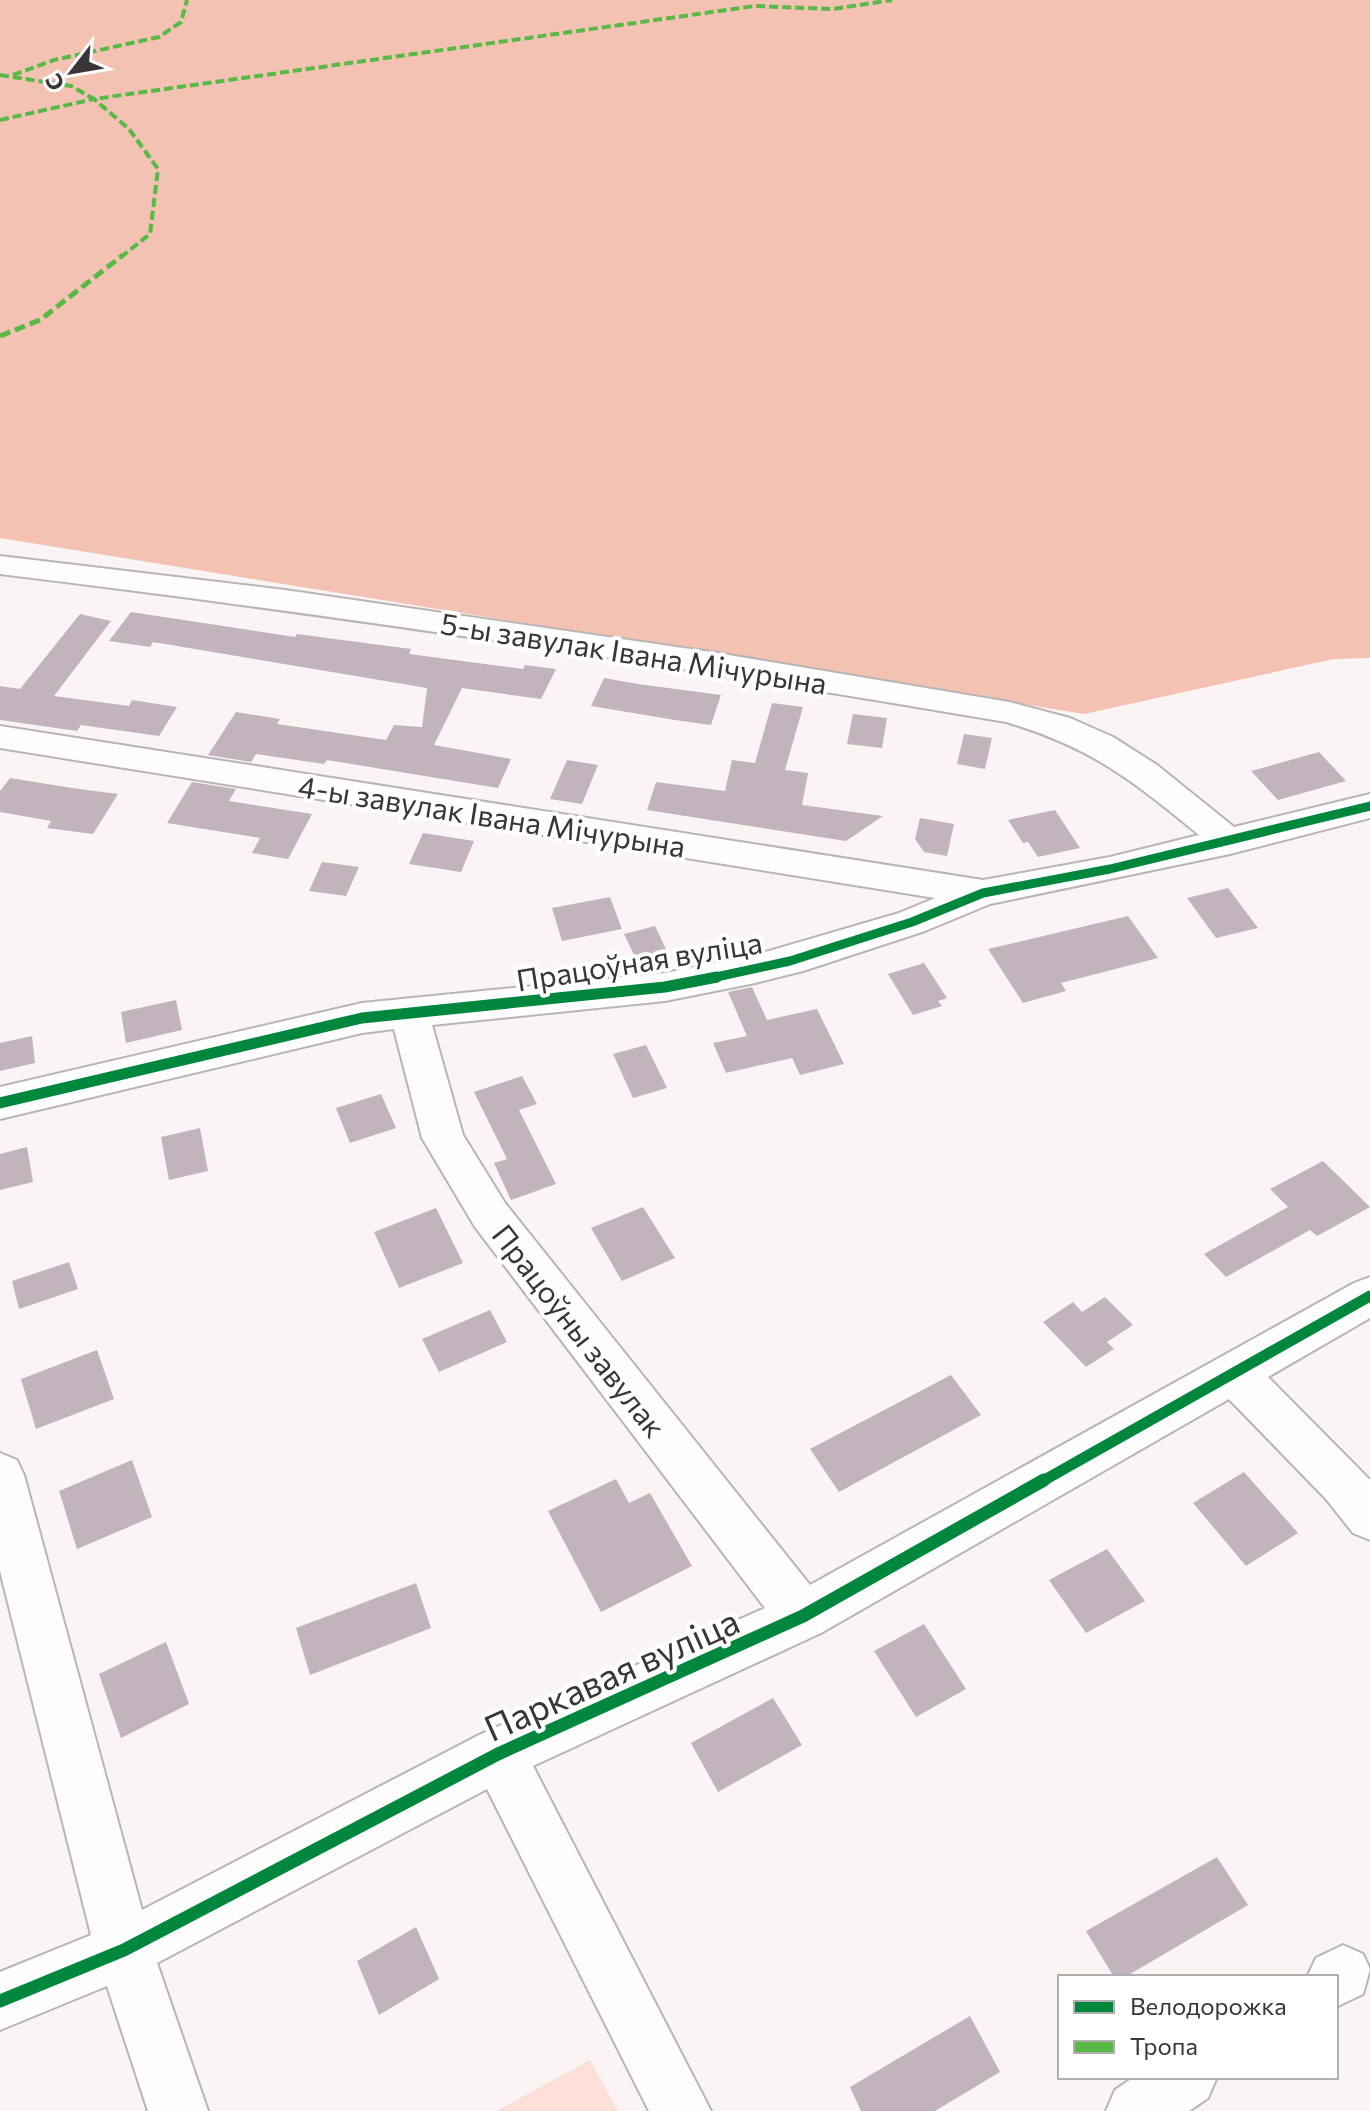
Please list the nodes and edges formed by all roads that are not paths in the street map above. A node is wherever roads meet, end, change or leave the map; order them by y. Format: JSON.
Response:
{"nodes":[{"id":1,"x":0,"y":565,"type":"edge"},
{"id":2,"x":0,"y":737,"type":"edge"},
{"id":3,"x":1370,"y":806,"type":"edge"},
{"id":4,"x":1230,"y":842,"type":"junction"},
{"id":5,"x":906,"y":880,"type":"junction"},
{"id":6,"x":983,"y":893,"type":"junction"},
{"id":7,"x":912,"y":922,"type":"junction"},
{"id":8,"x":410,"y":1015,"type":"junction"},
{"id":9,"x":0,"y":1103,"type":"edge"},
{"id":10,"x":1370,"y":1296,"type":"edge"},
{"id":11,"x":1234,"y":1374,"type":"junction"},
{"id":12,"x":0,"y":1475,"type":"edge"},
{"id":13,"x":1370,"y":1517,"type":"edge"},
{"id":14,"x":803,"y":1616,"type":"junction"},
{"id":15,"x":498,"y":1754,"type":"junction"},
{"id":16,"x":124,"y":1950,"type":"junction"},
{"id":17,"x":0,"y":2001,"type":"edge"},
{"id":18,"x":1184,"y":2079,"type":"edge"},
{"id":19,"x":178,"y":2111,"type":"edge"},
{"id":20,"x":681,"y":2111,"type":"edge"},
{"id":21,"x":1136,"y":2111,"type":"edge"}],
"edges":[{"from":1,"to":4,"type":"street","name":"5-ы завулак Івана Мічурына"},
{"from":2,"to":5,"type":"street","name":"4-ы завулак Івана Мічурына"},
{"from":3,"to":4,"type":"street","name":"Працоўная вуліца"},
{"from":4,"to":6,"type":"street","name":"Працоўная вуліца"},
{"from":5,"to":6,"type":"street","name":"4-ы завулак Івана Мічурына"},
{"from":5,"to":7,"type":"street"},
{"from":6,"to":7,"type":"street","name":"Працоўная вуліца"},
{"from":7,"to":8,"type":"street","name":"Працоўная вуліца"},
{"from":8,"to":9,"type":"street","name":"Працоўная вуліца"},
{"from":8,"to":14,"type":"street","name":"Працоўны завулак"},
{"from":10,"to":11,"type":"street","name":"Паркавая вуліца"},
{"from":11,"to":13,"type":"street"},
{"from":11,"to":14,"type":"street","name":"Паркавая вуліца"},
{"from":12,"to":16,"type":"street"},
{"from":14,"to":15,"type":"street","name":"Паркавая вуліца"},
{"from":15,"to":16,"type":"street","name":"Паркавая вуліца"},
{"from":15,"to":20,"type":"street"},
{"from":16,"to":17,"type":"street","name":"Паркавая вуліца"},
{"from":16,"to":19,"type":"street"},
{"from":18,"to":21,"type":"street"}]}
